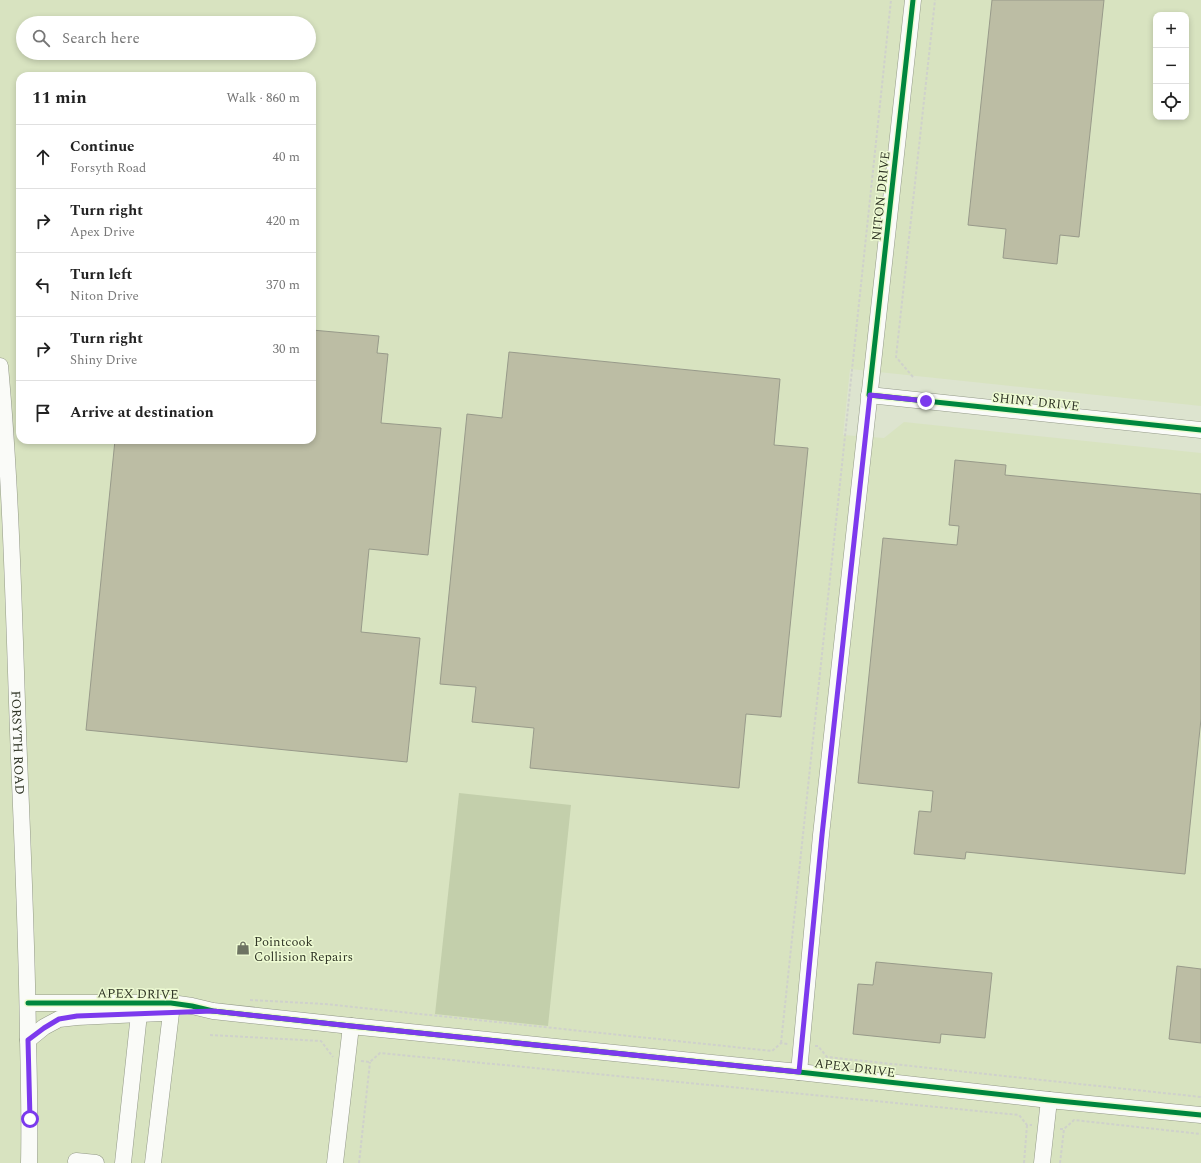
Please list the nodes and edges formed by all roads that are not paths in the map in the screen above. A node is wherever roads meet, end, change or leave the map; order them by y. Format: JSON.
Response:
{"nodes":[{"id":1,"x":913,"y":0,"type":"edge"},
{"id":2,"x":0,"y":366,"type":"edge"},
{"id":3,"x":870,"y":395,"type":"junction"},
{"id":4,"x":1201,"y":430,"type":"edge"},
{"id":5,"x":28,"y":1003,"type":"junction"},
{"id":6,"x":213,"y":1011,"type":"junction"},
{"id":7,"x":171,"y":1013,"type":"junction"},
{"id":8,"x":139,"y":1014,"type":"junction"},
{"id":9,"x":351,"y":1026,"type":"junction"},
{"id":10,"x":28,"y":1040,"type":"junction"},
{"id":11,"x":799,"y":1072,"type":"junction"},
{"id":12,"x":1049,"y":1100,"type":"junction"},
{"id":13,"x":1201,"y":1115,"type":"edge"},
{"id":14,"x":30,"y":1119,"type":"junction"},
{"id":15,"x":76,"y":1161,"type":"dead end"},
{"id":16,"x":29,"y":1163,"type":"edge"},
{"id":17,"x":35,"y":1163,"type":"edge"},
{"id":18,"x":96,"y":1163,"type":"edge"},
{"id":19,"x":123,"y":1163,"type":"edge"},
{"id":20,"x":153,"y":1163,"type":"edge"},
{"id":21,"x":335,"y":1163,"type":"edge"},
{"id":22,"x":1042,"y":1163,"type":"edge"}],
"edges":[{"from":1,"to":3,"type":"street","name":"NITON DRIVE"},
{"from":2,"to":5,"type":"street","name":"FORSYTH ROAD"},
{"from":3,"to":4,"type":"street","name":"SHINY DRIVE"},
{"from":3,"to":11,"type":"street","name":"NITON DRIVE"},
{"from":5,"to":6,"type":"street","name":"APEX DRIVE"},
{"from":5,"to":10,"type":"street","name":"FORSYTH ROAD"},
{"from":6,"to":7,"type":"street","name":"APEX DRIVE"},
{"from":6,"to":9,"type":"street","name":"APEX DRIVE"},
{"from":7,"to":8,"type":"street","name":"APEX DRIVE"},
{"from":7,"to":20,"type":"street"},
{"from":8,"to":10,"type":"street","name":"APEX DRIVE"},
{"from":8,"to":19,"type":"street"},
{"from":9,"to":11,"type":"street","name":"APEX DRIVE"},
{"from":9,"to":21,"type":"street"},
{"from":10,"to":14,"type":"street","name":"FORSYTH ROAD"},
{"from":11,"to":12,"type":"street","name":"APEX DRIVE"},
{"from":12,"to":13,"type":"street","name":"APEX DRIVE"},
{"from":12,"to":22,"type":"street"},
{"from":14,"to":16,"type":"street","name":"FORSYTH ROAD"},
{"from":14,"to":17,"type":"street","name":"FORSYTH ROAD"},
{"from":15,"to":18,"type":"street"}]}
